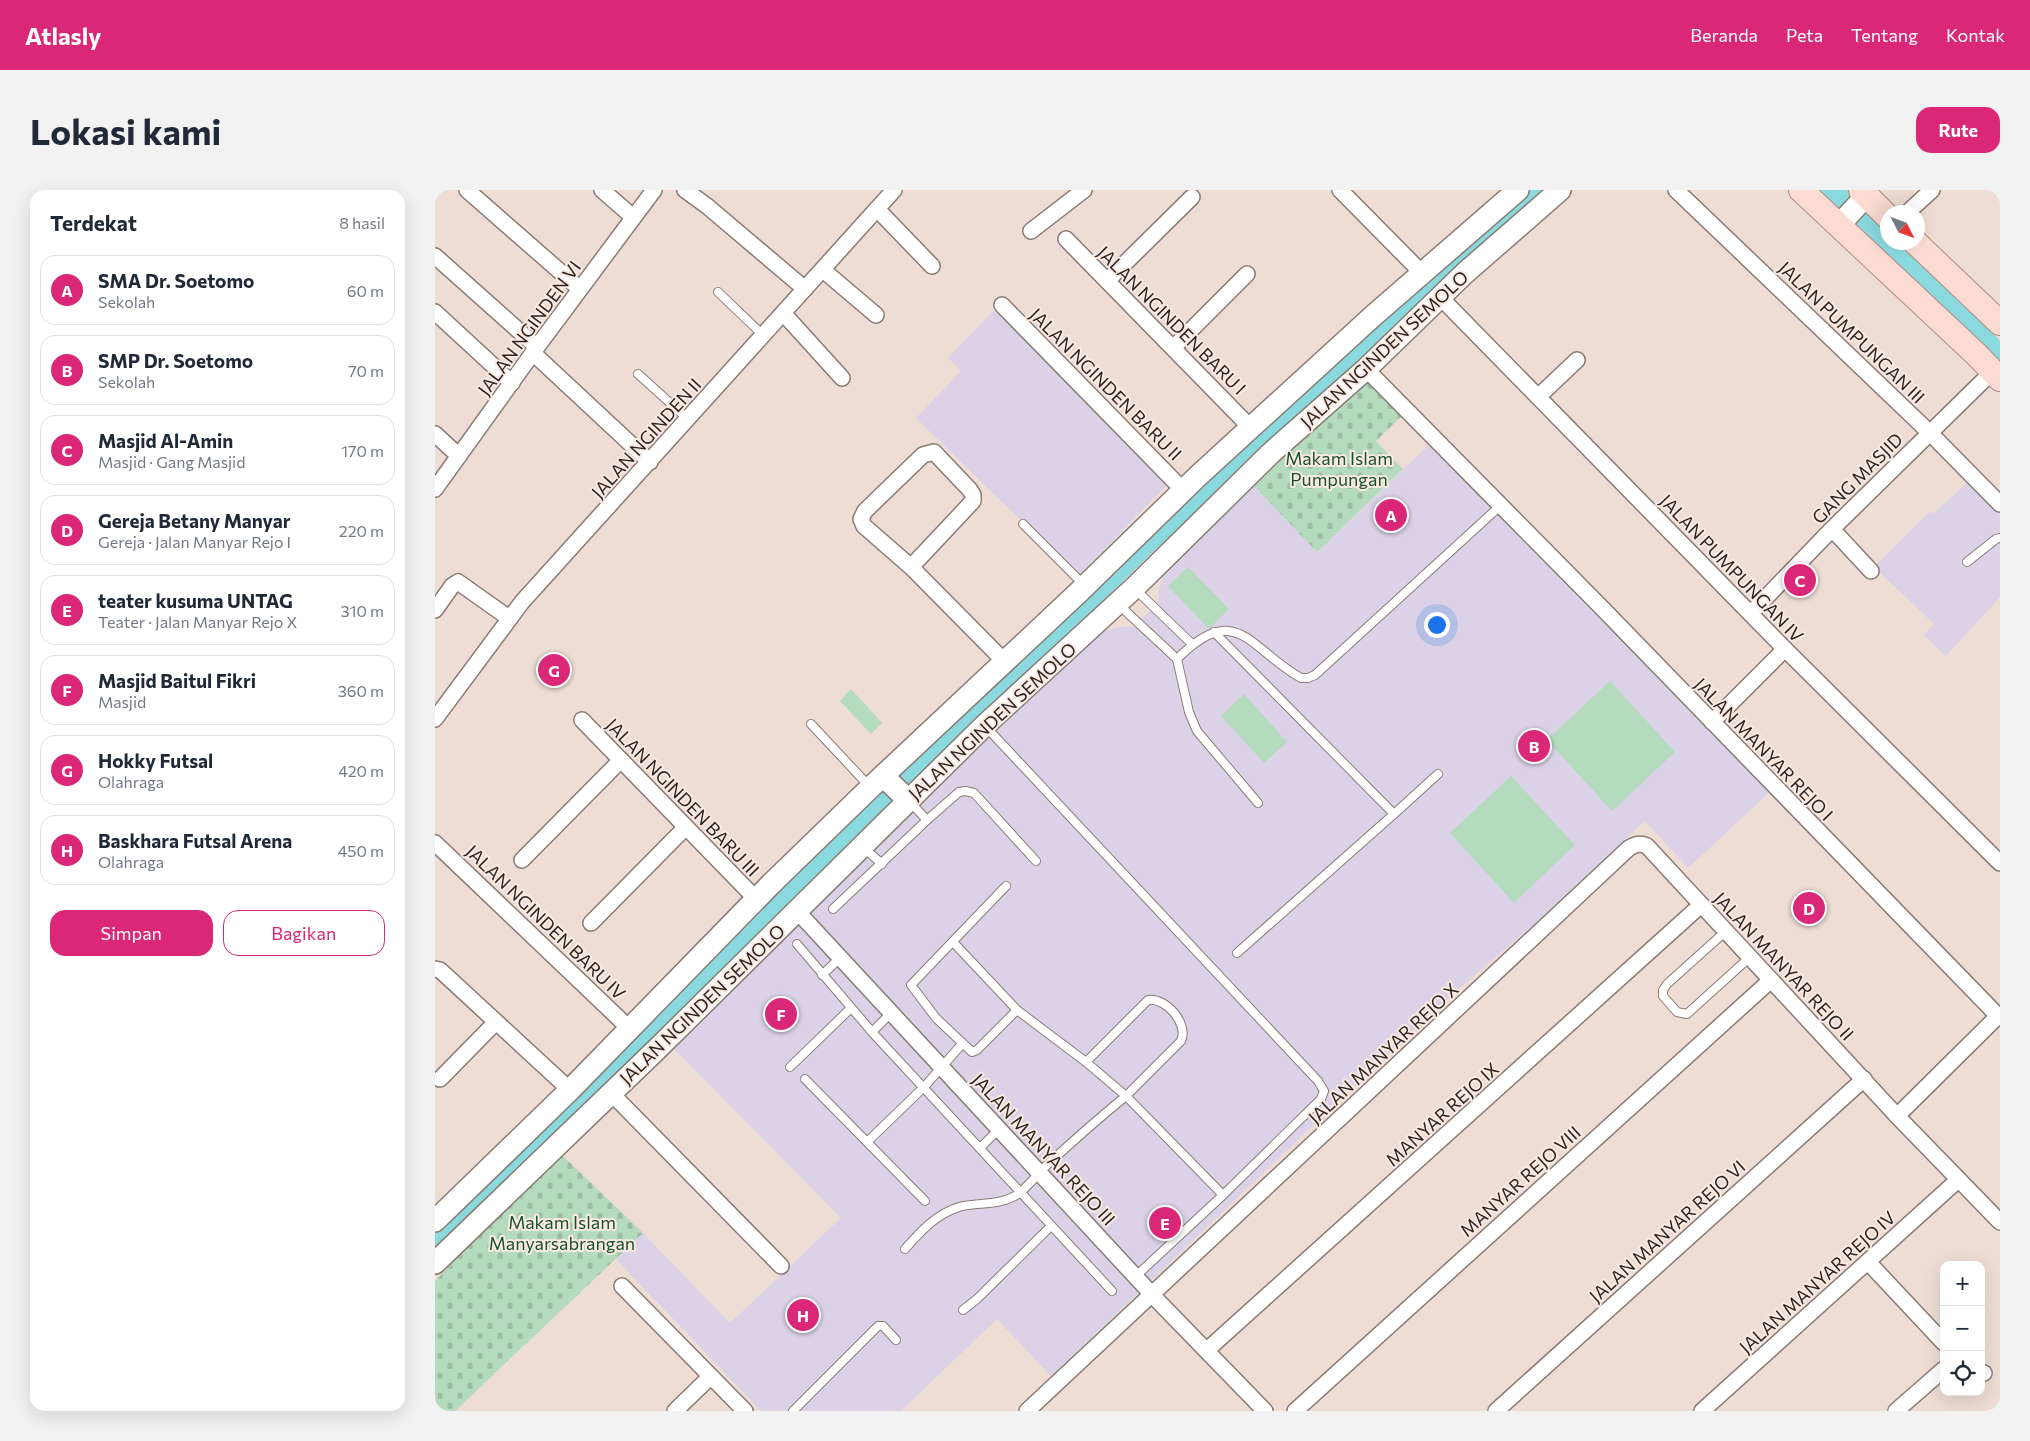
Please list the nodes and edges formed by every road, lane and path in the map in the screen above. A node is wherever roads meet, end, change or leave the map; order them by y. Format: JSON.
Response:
{"nodes":[{"id":1,"x":467,"y":190,"type":"edge"},
{"id":2,"x":602,"y":190,"type":"edge"},
{"id":3,"x":654,"y":190,"type":"edge"},
{"id":4,"x":685,"y":190,"type":"edge"},
{"id":5,"x":894,"y":190,"type":"edge"},
{"id":6,"x":1084,"y":190,"type":"edge"},
{"id":7,"x":1340,"y":190,"type":"edge"},
{"id":8,"x":1518,"y":190,"type":"edge"},
{"id":9,"x":1560,"y":190,"type":"edge"},
{"id":10,"x":1676,"y":190,"type":"edge"},
{"id":11,"x":1801,"y":190,"type":"edge"},
{"id":12,"x":1932,"y":190,"type":"edge"},
{"id":13,"x":1192,"y":197,"type":"dead end"},
{"id":14,"x":1916,"y":205,"type":"edge"},
{"id":15,"x":1855,"y":206,"type":"edge"},
{"id":16,"x":877,"y":210,"type":"junction"},
{"id":17,"x":1880,"y":214,"type":"edge"},
{"id":18,"x":633,"y":217,"type":"junction"},
{"id":19,"x":1031,"y":231,"type":"dead end"},
{"id":20,"x":1067,"y":240,"type":"dead end"},
{"id":21,"x":1924,"y":250,"type":"edge"},
{"id":22,"x":435,"y":256,"type":"edge"},
{"id":23,"x":932,"y":266,"type":"dead end"},
{"id":24,"x":823,"y":270,"type":"junction"},
{"id":25,"x":1419,"y":270,"type":"junction"},
{"id":26,"x":1247,"y":274,"type":"dead end"},
{"id":27,"x":1107,"y":282,"type":"junction"},
{"id":28,"x":805,"y":289,"type":"junction"},
{"id":29,"x":580,"y":290,"type":"junction"},
{"id":30,"x":718,"y":292,"type":"dead end"},
{"id":31,"x":1440,"y":297,"type":"junction"},
{"id":32,"x":1002,"y":304,"type":"dead end"},
{"id":33,"x":435,"y":312,"type":"edge"},
{"id":34,"x":784,"y":314,"type":"junction"},
{"id":35,"x":876,"y":316,"type":"dead end"},
{"id":36,"x":2000,"y":322,"type":"edge"},
{"id":37,"x":1384,"y":328,"type":"junction"},
{"id":38,"x":763,"y":336,"type":"junction"},
{"id":39,"x":1174,"y":348,"type":"junction"},
{"id":40,"x":535,"y":350,"type":"junction"},
{"id":41,"x":1577,"y":360,"type":"dead end"},
{"id":42,"x":1366,"y":369,"type":"junction"},
{"id":43,"x":637,"y":374,"type":"dead end"},
{"id":44,"x":1996,"y":375,"type":"edge"},
{"id":45,"x":843,"y":378,"type":"dead end"},
{"id":46,"x":512,"y":383,"type":"junction"},
{"id":47,"x":1539,"y":396,"type":"junction"},
{"id":48,"x":689,"y":420,"type":"junction"},
{"id":49,"x":1251,"y":428,"type":"junction"},
{"id":50,"x":1930,"y":433,"type":"junction"},
{"id":51,"x":435,"y":434,"type":"edge"},
{"id":52,"x":459,"y":456,"type":"junction"},
{"id":53,"x":650,"y":462,"type":"junction"},
{"id":54,"x":435,"y":489,"type":"edge"},
{"id":55,"x":1183,"y":490,"type":"junction"},
{"id":56,"x":2000,"y":504,"type":"edge"},
{"id":57,"x":1500,"y":506,"type":"junction"},
{"id":58,"x":1023,"y":524,"type":"dead end"},
{"id":59,"x":1832,"y":528,"type":"junction"},
{"id":60,"x":2000,"y":538,"type":"edge"},
{"id":61,"x":1967,"y":562,"type":"dead end"},
{"id":62,"x":911,"y":567,"type":"junction"},
{"id":63,"x":1871,"y":571,"type":"dead end"},
{"id":64,"x":1085,"y":586,"type":"junction"},
{"id":65,"x":1134,"y":588,"type":"junction"},
{"id":66,"x":1117,"y":603,"type":"junction"},
{"id":67,"x":435,"y":610,"type":"edge"},
{"id":68,"x":1751,"y":613,"type":"junction"},
{"id":69,"x":509,"y":618,"type":"junction"},
{"id":70,"x":1214,"y":632,"type":"junction"},
{"id":71,"x":1058,"y":634,"type":"junction"},
{"id":72,"x":1192,"y":644,"type":"junction"},
{"id":73,"x":1785,"y":649,"type":"junction"},
{"id":74,"x":1177,"y":659,"type":"junction"},
{"id":75,"x":1004,"y":661,"type":"junction"},
{"id":76,"x":435,"y":719,"type":"edge"},
{"id":77,"x":582,"y":720,"type":"dead end"},
{"id":78,"x":1712,"y":722,"type":"junction"},
{"id":79,"x":811,"y":724,"type":"dead end"},
{"id":80,"x":984,"y":726,"type":"junction"},
{"id":81,"x":621,"y":760,"type":"junction"},
{"id":82,"x":1438,"y":774,"type":"dead end"},
{"id":83,"x":890,"y":788,"type":"junction"},
{"id":84,"x":1258,"y":803,"type":"dead end"},
{"id":85,"x":1394,"y":814,"type":"junction"},
{"id":86,"x":927,"y":820,"type":"junction"},
{"id":87,"x":686,"y":828,"type":"junction"},
{"id":88,"x":435,"y":843,"type":"edge"},
{"id":89,"x":1641,"y":843,"type":"joint"},
{"id":90,"x":862,"y":847,"type":"junction"},
{"id":91,"x":523,"y":860,"type":"dead end"},
{"id":92,"x":1035,"y":861,"type":"dead end"},
{"id":93,"x":2000,"y":863,"type":"edge"},
{"id":94,"x":882,"y":864,"type":"junction"},
{"id":95,"x":1006,"y":886,"type":"dead end"},
{"id":96,"x":757,"y":900,"type":"junction"},
{"id":97,"x":1701,"y":905,"type":"junction"},
{"id":98,"x":833,"y":909,"type":"dead end"},
{"id":99,"x":797,"y":911,"type":"junction"},
{"id":100,"x":591,"y":923,"type":"dead end"},
{"id":101,"x":1726,"y":931,"type":"junction"},
{"id":102,"x":953,"y":942,"type":"junction"},
{"id":103,"x":797,"y":944,"type":"dead end"},
{"id":104,"x":1237,"y":953,"type":"dead end"},
{"id":105,"x":1750,"y":957,"type":"junction"},
{"id":106,"x":840,"y":958,"type":"junction"},
{"id":107,"x":435,"y":969,"type":"edge"},
{"id":108,"x":822,"y":974,"type":"junction"},
{"id":109,"x":1771,"y":980,"type":"junction"},
{"id":110,"x":851,"y":1008,"type":"junction"},
{"id":111,"x":1017,"y":1010,"type":"junction"},
{"id":112,"x":891,"y":1012,"type":"junction"},
{"id":113,"x":1999,"y":1017,"type":"edge"},
{"id":114,"x":496,"y":1022,"type":"junction"},
{"id":115,"x":630,"y":1029,"type":"junction"},
{"id":116,"x":872,"y":1032,"type":"junction"},
{"id":117,"x":963,"y":1044,"type":"junction"},
{"id":118,"x":1086,"y":1062,"type":"junction"},
{"id":119,"x":790,"y":1067,"type":"dead end"},
{"id":120,"x":942,"y":1067,"type":"junction"},
{"id":121,"x":440,"y":1079,"type":"dead end"},
{"id":122,"x":805,"y":1079,"type":"dead end"},
{"id":123,"x":1864,"y":1080,"type":"junction"},
{"id":124,"x":924,"y":1087,"type":"junction"},
{"id":125,"x":570,"y":1090,"type":"junction"},
{"id":126,"x":611,"y":1093,"type":"junction"},
{"id":127,"x":1126,"y":1096,"type":"junction"},
{"id":128,"x":1897,"y":1116,"type":"junction"},
{"id":129,"x":1000,"y":1128,"type":"junction"},
{"id":130,"x":867,"y":1142,"type":"junction"},
{"id":131,"x":980,"y":1148,"type":"junction"},
{"id":132,"x":1041,"y":1172,"type":"junction"},
{"id":133,"x":1958,"y":1180,"type":"junction"},
{"id":134,"x":1020,"y":1192,"type":"junction"},
{"id":135,"x":1223,"y":1195,"type":"junction"},
{"id":136,"x":925,"y":1201,"type":"dead end"},
{"id":137,"x":437,"y":1217,"type":"edge"},
{"id":138,"x":2000,"y":1222,"type":"edge"},
{"id":139,"x":1051,"y":1226,"type":"junction"},
{"id":140,"x":905,"y":1250,"type":"dead end"},
{"id":141,"x":1868,"y":1262,"type":"junction"},
{"id":142,"x":435,"y":1263,"type":"edge"},
{"id":143,"x":781,"y":1266,"type":"dead end"},
{"id":144,"x":1136,"y":1276,"type":"junction"},
{"id":145,"x":622,"y":1286,"type":"dead end"},
{"id":146,"x":1112,"y":1291,"type":"dead end"},
{"id":147,"x":1152,"y":1294,"type":"junction"},
{"id":148,"x":963,"y":1310,"type":"dead end"},
{"id":149,"x":896,"y":1340,"type":"dead end"},
{"id":150,"x":1940,"y":1340,"type":"edge"},
{"id":151,"x":1207,"y":1350,"type":"junction"},
{"id":152,"x":1940,"y":1372,"type":"edge"},
{"id":153,"x":710,"y":1377,"type":"junction"},
{"id":154,"x":675,"y":1411,"type":"edge"},
{"id":155,"x":745,"y":1411,"type":"edge"},
{"id":156,"x":793,"y":1411,"type":"edge"},
{"id":157,"x":1027,"y":1411,"type":"edge"},
{"id":158,"x":1265,"y":1411,"type":"edge"},
{"id":159,"x":1295,"y":1411,"type":"edge"},
{"id":160,"x":1496,"y":1411,"type":"edge"},
{"id":161,"x":1702,"y":1411,"type":"edge"},
{"id":162,"x":1896,"y":1411,"type":"edge"}],
"edges":[{"from":1,"to":29,"type":"street"},
{"from":2,"to":18,"type":"street"},
{"from":3,"to":18,"type":"street","name":"JALAN NGINDEN VI"},
{"from":4,"to":28,"type":"street"},
{"from":5,"to":16,"type":"street","name":"JALAN NGINDEN II"},
{"from":6,"to":19,"type":"street"},
{"from":7,"to":25,"type":"street"},
{"from":8,"to":25,"type":"main road","name":"JALAN NGINDEN SEMOLO"},
{"from":9,"to":31,"type":"main road","name":"JALAN NGINDEN SEMOLO"},
{"from":10,"to":50,"type":"street","name":"JALAN PUMPUNGAN III"},
{"from":11,"to":15,"type":"main road"},
{"from":12,"to":14,"type":"street"},
{"from":13,"to":27,"type":"street"},
{"from":15,"to":17,"type":"main road"},
{"from":15,"to":44,"type":"main road"},
{"from":16,"to":23,"type":"street"},
{"from":16,"to":24,"type":"street","name":"JALAN NGINDEN II"},
{"from":18,"to":29,"type":"street","name":"JALAN NGINDEN VI"},
{"from":20,"to":27,"type":"street","name":"JALAN NGINDEN BARU I"},
{"from":21,"to":36,"type":"main road"},
{"from":22,"to":40,"type":"street"},
{"from":24,"to":28,"type":"street","name":"JALAN NGINDEN II"},
{"from":24,"to":35,"type":"street"},
{"from":25,"to":37,"type":"main road","name":"JALAN NGINDEN SEMOLO"},
{"from":26,"to":39,"type":"street"},
{"from":27,"to":39,"type":"street","name":"JALAN NGINDEN BARU I"},
{"from":28,"to":34,"type":"street","name":"JALAN NGINDEN II"},
{"from":29,"to":40,"type":"street","name":"JALAN NGINDEN VI"},
{"from":30,"to":38,"type":"lane"},
{"from":31,"to":37,"type":"main road","name":"JALAN NGINDEN SEMOLO"},
{"from":31,"to":47,"type":"street","name":"JALAN PUMPUNGAN IV"},
{"from":32,"to":55,"type":"street","name":"JALAN NGINDEN BARU II"},
{"from":33,"to":46,"type":"street"},
{"from":34,"to":38,"type":"street","name":"JALAN NGINDEN II"},
{"from":34,"to":45,"type":"street"},
{"from":37,"to":42,"type":"main road","name":"JALAN NGINDEN SEMOLO"},
{"from":37,"to":49,"type":"main road","name":"JALAN NGINDEN SEMOLO"},
{"from":38,"to":48,"type":"street","name":"JALAN NGINDEN II"},
{"from":39,"to":49,"type":"street","name":"JALAN NGINDEN BARU I"},
{"from":40,"to":46,"type":"street","name":"JALAN NGINDEN VI"},
{"from":40,"to":53,"type":"street"},
{"from":41,"to":47,"type":"street"},
{"from":42,"to":57,"type":"street","name":"JALAN MANYAR REJO I"},
{"from":42,"to":65,"type":"main road","name":"JALAN NGINDEN SEMOLO"},
{"from":43,"to":48,"type":"lane"},
{"from":44,"to":50,"type":"street","name":"GANG MASJID"},
{"from":46,"to":52,"type":"street","name":"JALAN NGINDEN VI"},
{"from":47,"to":68,"type":"street","name":"JALAN PUMPUNGAN IV"},
{"from":48,"to":53,"type":"street","name":"JALAN NGINDEN II"},
{"from":49,"to":55,"type":"main road","name":"JALAN NGINDEN SEMOLO"},
{"from":50,"to":56,"type":"street","name":"JALAN PUMPUNGAN III"},
{"from":50,"to":59,"type":"street","name":"GANG MASJID"},
{"from":51,"to":52,"type":"street"},
{"from":52,"to":54,"type":"street","name":"JALAN NGINDEN VI"},
{"from":53,"to":69,"type":"street","name":"JALAN NGINDEN II"},
{"from":55,"to":64,"type":"main road","name":"JALAN NGINDEN SEMOLO"},
{"from":57,"to":70,"type":"lane"},
{"from":57,"to":78,"type":"street","name":"JALAN MANYAR REJO I"},
{"from":58,"to":64,"type":"lane"},
{"from":59,"to":63,"type":"street"},
{"from":59,"to":68,"type":"street","name":"GANG MASJID"},
{"from":60,"to":61,"type":"lane"},
{"from":62,"to":62,"type":"street"},
{"from":62,"to":75,"type":"street"},
{"from":64,"to":71,"type":"main road","name":"JALAN NGINDEN SEMOLO"},
{"from":65,"to":66,"type":"main road","name":"JALAN NGINDEN SEMOLO"},
{"from":65,"to":72,"type":"lane"},
{"from":66,"to":71,"type":"main road","name":"JALAN NGINDEN SEMOLO"},
{"from":66,"to":74,"type":"lane"},
{"from":67,"to":69,"type":"street"},
{"from":68,"to":73,"type":"street","name":"JALAN PUMPUNGAN IV"},
{"from":69,"to":76,"type":"street","name":"JALAN NGINDEN II"},
{"from":70,"to":72,"type":"lane"},
{"from":70,"to":85,"type":"lane"},
{"from":71,"to":75,"type":"main road","name":"JALAN NGINDEN SEMOLO"},
{"from":71,"to":80,"type":"main road","name":"JALAN NGINDEN SEMOLO"},
{"from":72,"to":74,"type":"lane"},
{"from":73,"to":78,"type":"street"},
{"from":73,"to":93,"type":"street","name":"JALAN PUMPUNGAN IV"},
{"from":74,"to":84,"type":"lane"},
{"from":75,"to":83,"type":"main road","name":"JALAN NGINDEN SEMOLO"},
{"from":77,"to":81,"type":"street","name":"JALAN NGINDEN BARU III"},
{"from":78,"to":113,"type":"street","name":"JALAN MANYAR REJO I"},
{"from":79,"to":83,"type":"lane"},
{"from":80,"to":83,"type":"main road","name":"JALAN NGINDEN SEMOLO"},
{"from":80,"to":135,"type":"lane"},
{"from":81,"to":87,"type":"street","name":"JALAN NGINDEN BARU III"},
{"from":81,"to":91,"type":"street"},
{"from":82,"to":85,"type":"lane"},
{"from":83,"to":86,"type":"lane"},
{"from":83,"to":90,"type":"main road","name":"JALAN NGINDEN SEMOLO"},
{"from":83,"to":96,"type":"main road","name":"JALAN NGINDEN SEMOLO"},
{"from":85,"to":104,"type":"lane"},
{"from":86,"to":92,"type":"lane"},
{"from":86,"to":94,"type":"lane"},
{"from":87,"to":96,"type":"street","name":"JALAN NGINDEN BARU III"},
{"from":87,"to":100,"type":"street"},
{"from":88,"to":115,"type":"street","name":"JALAN NGINDEN BARU IV"},
{"from":89,"to":97,"type":"street","name":"JALAN MANYAR REJO II"},
{"from":89,"to":147,"type":"street","name":"JALAN MANYAR REJO X"},
{"from":90,"to":94,"type":"lane"},
{"from":90,"to":99,"type":"main road","name":"JALAN NGINDEN SEMOLO"},
{"from":94,"to":98,"type":"lane"},
{"from":95,"to":102,"type":"lane"},
{"from":96,"to":115,"type":"main road","name":"JALAN NGINDEN SEMOLO"},
{"from":97,"to":101,"type":"street","name":"JALAN MANYAR REJO II"},
{"from":97,"to":151,"type":"street","name":"MANYAR REJO IX"},
{"from":99,"to":106,"type":"street","name":"JALAN MANYAR REJO III"},
{"from":99,"to":126,"type":"main road","name":"JALAN NGINDEN SEMOLO"},
{"from":101,"to":105,"type":"street","name":"JALAN MANYAR REJO II"},
{"from":101,"to":105,"type":"lane"},
{"from":102,"to":111,"type":"lane"},
{"from":102,"to":117,"type":"lane"},
{"from":103,"to":108,"type":"lane"},
{"from":105,"to":109,"type":"street","name":"JALAN MANYAR REJO II"},
{"from":106,"to":108,"type":"lane"},
{"from":106,"to":112,"type":"street","name":"JALAN MANYAR REJO III"},
{"from":107,"to":114,"type":"street"},
{"from":108,"to":110,"type":"lane"},
{"from":109,"to":123,"type":"street","name":"JALAN MANYAR REJO II"},
{"from":109,"to":159,"type":"street","name":"MANYAR REJO VIII"},
{"from":110,"to":116,"type":"lane"},
{"from":110,"to":119,"type":"lane"},
{"from":111,"to":117,"type":"lane"},
{"from":111,"to":118,"type":"lane"},
{"from":112,"to":116,"type":"lane"},
{"from":112,"to":120,"type":"street","name":"JALAN MANYAR REJO III"},
{"from":113,"to":128,"type":"street"},
{"from":114,"to":121,"type":"street"},
{"from":114,"to":125,"type":"street"},
{"from":115,"to":125,"type":"main road","name":"JALAN NGINDEN SEMOLO"},
{"from":116,"to":124,"type":"lane"},
{"from":117,"to":120,"type":"lane"},
{"from":118,"to":127,"type":"lane"},
{"from":118,"to":127,"type":"lane"},
{"from":120,"to":124,"type":"lane"},
{"from":120,"to":129,"type":"street","name":"JALAN MANYAR REJO III"},
{"from":122,"to":130,"type":"lane"},
{"from":123,"to":128,"type":"street","name":"JALAN MANYAR REJO II"},
{"from":123,"to":160,"type":"street","name":"JALAN MANYAR REJO VI"},
{"from":124,"to":130,"type":"lane"},
{"from":124,"to":131,"type":"lane"},
{"from":125,"to":137,"type":"main road","name":"JALAN NGINDEN SEMOLO"},
{"from":126,"to":142,"type":"main road","name":"JALAN NGINDEN SEMOLO"},
{"from":126,"to":143,"type":"street"},
{"from":127,"to":132,"type":"lane"},
{"from":127,"to":135,"type":"lane"},
{"from":128,"to":133,"type":"street","name":"JALAN MANYAR REJO II"},
{"from":129,"to":131,"type":"lane"},
{"from":129,"to":132,"type":"street","name":"JALAN MANYAR REJO III"},
{"from":130,"to":136,"type":"lane"},
{"from":131,"to":134,"type":"lane"},
{"from":132,"to":134,"type":"lane"},
{"from":132,"to":144,"type":"street","name":"JALAN MANYAR REJO III"},
{"from":133,"to":138,"type":"street","name":"JALAN MANYAR REJO II"},
{"from":133,"to":141,"type":"street","name":"JALAN MANYAR REJO IV"},
{"from":134,"to":139,"type":"lane"},
{"from":134,"to":140,"type":"lane"},
{"from":135,"to":144,"type":"lane"},
{"from":139,"to":146,"type":"lane"},
{"from":139,"to":148,"type":"lane"},
{"from":141,"to":150,"type":"street"},
{"from":141,"to":161,"type":"street","name":"JALAN MANYAR REJO IV"},
{"from":144,"to":147,"type":"street","name":"JALAN MANYAR REJO III"},
{"from":145,"to":153,"type":"street"},
{"from":147,"to":151,"type":"street","name":"JALAN MANYAR REJO III"},
{"from":147,"to":157,"type":"street","name":"JALAN MANYAR REJO X"},
{"from":149,"to":156,"type":"lane"},
{"from":151,"to":158,"type":"street","name":"JALAN MANYAR REJO III"},
{"from":152,"to":162,"type":"street"},
{"from":153,"to":154,"type":"street"},
{"from":153,"to":155,"type":"street"}]}
